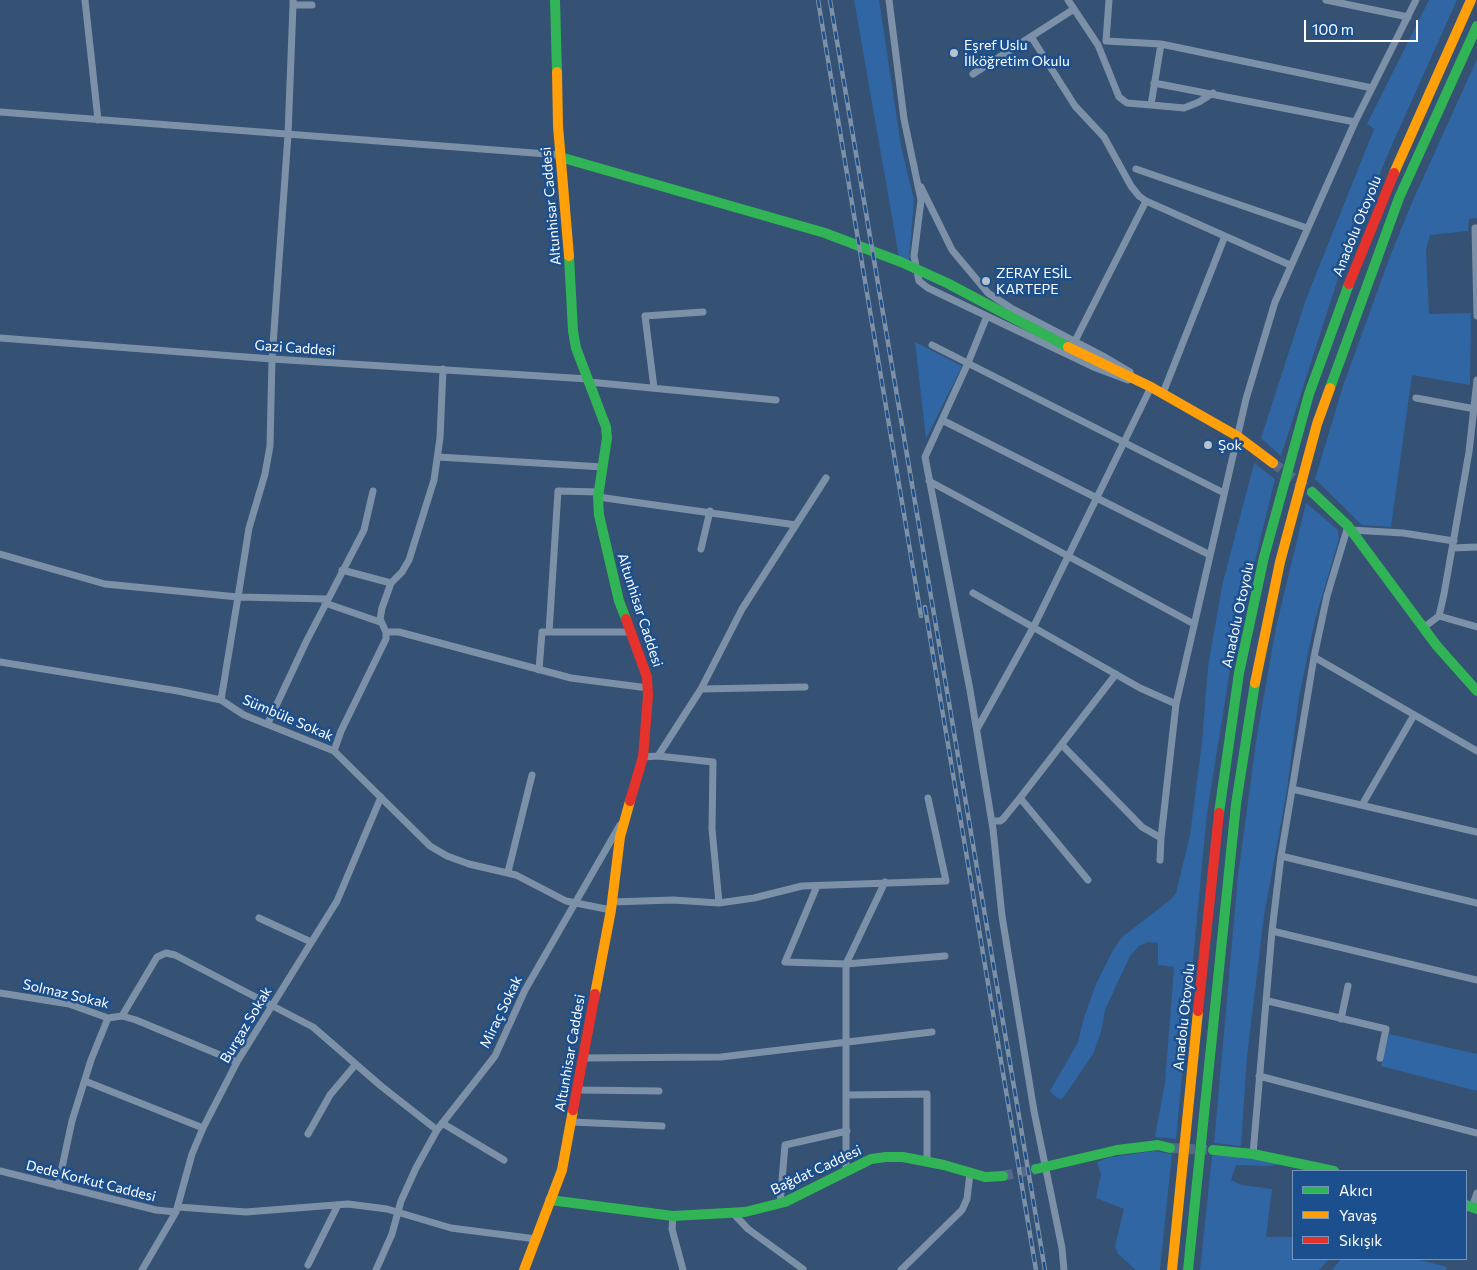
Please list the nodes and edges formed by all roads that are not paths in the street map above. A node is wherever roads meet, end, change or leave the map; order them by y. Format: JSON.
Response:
{"nodes":[{"id":1,"x":85,"y":0,"type":"edge"},
{"id":2,"x":555,"y":0,"type":"edge"},
{"id":3,"x":889,"y":0,"type":"edge"},
{"id":4,"x":1068,"y":0,"type":"edge"},
{"id":5,"x":1108,"y":0,"type":"edge"},
{"id":6,"x":1326,"y":0,"type":"edge"},
{"id":7,"x":1416,"y":0,"type":"edge"},
{"id":8,"x":1472,"y":0,"type":"edge"},
{"id":9,"x":293,"y":3,"type":"edge"},
{"id":10,"x":312,"y":5,"type":"dead end"},
{"id":11,"x":1074,"y":9,"type":"junction"},
{"id":12,"x":1408,"y":17,"type":"junction"},
{"id":13,"x":1477,"y":26,"type":"edge"},
{"id":14,"x":1032,"y":38,"type":"junction"},
{"id":15,"x":1106,"y":41,"type":"junction"},
{"id":16,"x":1161,"y":44,"type":"junction"},
{"id":17,"x":1098,"y":45,"type":"junction"},
{"id":18,"x":1477,"y":46,"type":"edge"},
{"id":19,"x":973,"y":74,"type":"dead end"},
{"id":20,"x":1154,"y":83,"type":"junction"},
{"id":21,"x":1372,"y":88,"type":"junction"},
{"id":22,"x":1212,"y":93,"type":"junction"},
{"id":23,"x":1151,"y":105,"type":"junction"},
{"id":24,"x":0,"y":112,"type":"edge"},
{"id":25,"x":98,"y":120,"type":"junction"},
{"id":26,"x":1355,"y":122,"type":"junction"},
{"id":27,"x":288,"y":135,"type":"junction"},
{"id":28,"x":560,"y":156,"type":"junction"},
{"id":29,"x":1136,"y":169,"type":"dead end"},
{"id":30,"x":917,"y":178,"type":"junction"},
{"id":31,"x":1146,"y":200,"type":"junction"},
{"id":32,"x":1307,"y":228,"type":"junction"},
{"id":33,"x":1477,"y":228,"type":"edge"},
{"id":34,"x":1225,"y":236,"type":"junction"},
{"id":35,"x":1290,"y":266,"type":"junction"},
{"id":36,"x":1358,"y":307,"type":"junction"},
{"id":37,"x":703,"y":312,"type":"dead end"},
{"id":38,"x":987,"y":316,"type":"junction"},
{"id":39,"x":1477,"y":316,"type":"edge"},
{"id":40,"x":0,"y":338,"type":"edge"},
{"id":41,"x":1075,"y":342,"type":"junction"},
{"id":42,"x":932,"y":345,"type":"dead end"},
{"id":43,"x":272,"y":359,"type":"junction"},
{"id":44,"x":968,"y":363,"type":"junction"},
{"id":45,"x":443,"y":369,"type":"junction"},
{"id":46,"x":1477,"y":380,"type":"edge"},
{"id":47,"x":589,"y":381,"type":"junction"},
{"id":48,"x":1151,"y":387,"type":"junction"},
{"id":49,"x":654,"y":388,"type":"junction"},
{"id":50,"x":1163,"y":393,"type":"junction"},
{"id":51,"x":1416,"y":398,"type":"dead end"},
{"id":52,"x":776,"y":400,"type":"dead end"},
{"id":53,"x":1476,"y":412,"type":"edge"},
{"id":54,"x":942,"y":420,"type":"junction"},
{"id":55,"x":1237,"y":436,"type":"junction"},
{"id":56,"x":1125,"y":442,"type":"junction"},
{"id":57,"x":1473,"y":452,"type":"edge"},
{"id":58,"x":438,"y":457,"type":"junction"},
{"id":59,"x":1273,"y":463,"type":"tunnel mouth"},
{"id":60,"x":602,"y":468,"type":"junction"},
{"id":61,"x":826,"y":478,"type":"dead end"},
{"id":62,"x":929,"y":481,"type":"junction"},
{"id":63,"x":372,"y":491,"type":"dead end"},
{"id":64,"x":1312,"y":492,"type":"tunnel mouth"},
{"id":65,"x":1224,"y":493,"type":"junction"},
{"id":66,"x":598,"y":495,"type":"junction"},
{"id":67,"x":1097,"y":498,"type":"junction"},
{"id":68,"x":710,"y":511,"type":"junction"},
{"id":69,"x":796,"y":525,"type":"junction"},
{"id":70,"x":1350,"y":528,"type":"junction"},
{"id":71,"x":1453,"y":544,"type":"junction"},
{"id":72,"x":1477,"y":547,"type":"edge"},
{"id":73,"x":701,"y":549,"type":"dead end"},
{"id":74,"x":0,"y":554,"type":"edge"},
{"id":75,"x":1068,"y":556,"type":"junction"},
{"id":76,"x":1210,"y":556,"type":"junction"},
{"id":77,"x":342,"y":570,"type":"junction"},
{"id":78,"x":391,"y":583,"type":"junction"},
{"id":79,"x":973,"y":593,"type":"dead end"},
{"id":80,"x":238,"y":597,"type":"junction"},
{"id":81,"x":327,"y":601,"type":"junction"},
{"id":82,"x":1439,"y":616,"type":"junction"},
{"id":83,"x":380,"y":622,"type":"junction"},
{"id":84,"x":1194,"y":624,"type":"junction"},
{"id":85,"x":1477,"y":627,"type":"edge"},
{"id":86,"x":1032,"y":628,"type":"junction"},
{"id":87,"x":1423,"y":628,"type":"junction"},
{"id":88,"x":386,"y":632,"type":"junction"},
{"id":89,"x":549,"y":632,"type":"junction"},
{"id":90,"x":630,"y":632,"type":"junction"},
{"id":91,"x":1314,"y":657,"type":"junction"},
{"id":92,"x":0,"y":662,"type":"edge"},
{"id":93,"x":539,"y":670,"type":"junction"},
{"id":94,"x":1116,"y":674,"type":"junction"},
{"id":95,"x":805,"y":687,"type":"dead end"},
{"id":96,"x":648,"y":688,"type":"junction"},
{"id":97,"x":701,"y":689,"type":"junction"},
{"id":98,"x":1477,"y":691,"type":"edge"},
{"id":99,"x":221,"y":700,"type":"junction"},
{"id":100,"x":1176,"y":704,"type":"junction"},
{"id":101,"x":1414,"y":714,"type":"junction"},
{"id":102,"x":268,"y":723,"type":"junction"},
{"id":103,"x":977,"y":729,"type":"junction"},
{"id":104,"x":1062,"y":745,"type":"junction"},
{"id":105,"x":334,"y":751,"type":"junction"},
{"id":106,"x":1477,"y":751,"type":"edge"},
{"id":107,"x":658,"y":756,"type":"junction"},
{"id":108,"x":643,"y":757,"type":"junction"},
{"id":109,"x":532,"y":775,"type":"dead end"},
{"id":110,"x":1292,"y":788,"type":"junction"},
{"id":111,"x":381,"y":797,"type":"junction"},
{"id":112,"x":928,"y":798,"type":"dead end"},
{"id":113,"x":1020,"y":798,"type":"junction"},
{"id":114,"x":1362,"y":805,"type":"junction"},
{"id":115,"x":624,"y":818,"type":"junction"},
{"id":116,"x":992,"y":821,"type":"junction"},
{"id":117,"x":1477,"y":832,"type":"edge"},
{"id":118,"x":1161,"y":838,"type":"junction"},
{"id":119,"x":1281,"y":856,"type":"junction"},
{"id":120,"x":1160,"y":860,"type":"dead end"},
{"id":121,"x":508,"y":872,"type":"junction"},
{"id":122,"x":1088,"y":880,"type":"dead end"},
{"id":123,"x":885,"y":882,"type":"junction"},
{"id":124,"x":817,"y":886,"type":"junction"},
{"id":125,"x":719,"y":903,"type":"junction"},
{"id":126,"x":1477,"y":903,"type":"edge"},
{"id":127,"x":574,"y":904,"type":"junction"},
{"id":128,"x":612,"y":906,"type":"junction"},
{"id":129,"x":259,"y":918,"type":"dead end"},
{"id":130,"x":1272,"y":931,"type":"junction"},
{"id":131,"x":311,"y":942,"type":"junction"},
{"id":132,"x":945,"y":956,"type":"dead end"},
{"id":133,"x":846,"y":964,"type":"junction"},
{"id":134,"x":1477,"y":980,"type":"edge"},
{"id":135,"x":1348,"y":986,"type":"dead end"},
{"id":136,"x":0,"y":992,"type":"edge"},
{"id":137,"x":1268,"y":1001,"type":"junction"},
{"id":138,"x":273,"y":1005,"type":"junction"},
{"id":139,"x":122,"y":1016,"type":"junction"},
{"id":140,"x":108,"y":1018,"type":"junction"},
{"id":141,"x":1341,"y":1019,"type":"junction"},
{"id":142,"x":932,"y":1032,"type":"dead end"},
{"id":143,"x":845,"y":1043,"type":"junction"},
{"id":144,"x":584,"y":1058,"type":"junction"},
{"id":145,"x":1380,"y":1058,"type":"dead end"},
{"id":146,"x":236,"y":1062,"type":"junction"},
{"id":147,"x":356,"y":1064,"type":"junction"},
{"id":148,"x":1259,"y":1076,"type":"junction"},
{"id":149,"x":85,"y":1081,"type":"junction"},
{"id":150,"x":578,"y":1090,"type":"junction"},
{"id":151,"x":659,"y":1091,"type":"dead end"},
{"id":152,"x":847,"y":1095,"type":"junction"},
{"id":153,"x":572,"y":1122,"type":"junction"},
{"id":154,"x":442,"y":1124,"type":"junction"},
{"id":155,"x":662,"y":1126,"type":"dead end"},
{"id":156,"x":203,"y":1128,"type":"junction"},
{"id":157,"x":437,"y":1130,"type":"junction"},
{"id":158,"x":847,"y":1131,"type":"junction"},
{"id":159,"x":1477,"y":1133,"type":"edge"},
{"id":160,"x":308,"y":1134,"type":"dead end"},
{"id":161,"x":1170,"y":1148,"type":"tunnel mouth"},
{"id":162,"x":1213,"y":1150,"type":"tunnel mouth"},
{"id":163,"x":1253,"y":1154,"type":"junction"},
{"id":164,"x":504,"y":1160,"type":"dead end"},
{"id":165,"x":927,"y":1162,"type":"junction"},
{"id":166,"x":1041,"y":1167,"type":"junction"},
{"id":167,"x":1329,"y":1170,"type":"edge"},
{"id":168,"x":0,"y":1171,"type":"edge"},
{"id":169,"x":846,"y":1172,"type":"junction"},
{"id":170,"x":970,"y":1173,"type":"junction"},
{"id":171,"x":1003,"y":1176,"type":"tunnel mouth"},
{"id":172,"x":58,"y":1186,"type":"junction"},
{"id":173,"x":1477,"y":1192,"type":"edge"},
{"id":174,"x":550,"y":1200,"type":"junction"},
{"id":175,"x":780,"y":1204,"type":"junction"},
{"id":176,"x":338,"y":1205,"type":"junction"},
{"id":177,"x":1473,"y":1207,"type":"edge"},
{"id":178,"x":177,"y":1210,"type":"junction"},
{"id":179,"x":398,"y":1212,"type":"junction"},
{"id":180,"x":733,"y":1214,"type":"junction"},
{"id":181,"x":673,"y":1216,"type":"junction"},
{"id":182,"x":536,"y":1239,"type":"junction"},
{"id":183,"x":308,"y":1265,"type":"dead end"},
{"id":184,"x":802,"y":1269,"type":"dead end"},
{"id":185,"x":142,"y":1270,"type":"edge"},
{"id":186,"x":376,"y":1270,"type":"edge"},
{"id":187,"x":524,"y":1270,"type":"edge"},
{"id":188,"x":683,"y":1270,"type":"edge"},
{"id":189,"x":901,"y":1270,"type":"edge"},
{"id":190,"x":1064,"y":1270,"type":"edge"},
{"id":191,"x":1172,"y":1270,"type":"edge"},
{"id":192,"x":1188,"y":1270,"type":"edge"}],
"edges":[{"from":1,"to":25,"type":"street"},
{"from":2,"to":28,"type":"main road","name":"Altunhisar Caddesi"},
{"from":3,"to":30,"type":"street"},
{"from":4,"to":11,"type":"street"},
{"from":5,"to":15,"type":"street"},
{"from":6,"to":12,"type":"street"},
{"from":7,"to":12,"type":"street"},
{"from":8,"to":191,"type":"main road","name":"Anadolu Otoyolu"},
{"from":9,"to":10,"type":"street"},
{"from":9,"to":27,"type":"street"},
{"from":11,"to":14,"type":"street"},
{"from":11,"to":17,"type":"street"},
{"from":12,"to":21,"type":"street"},
{"from":13,"to":36,"type":"main road","name":"Anadolu Otoyolu"},
{"from":14,"to":19,"type":"street"},
{"from":14,"to":31,"type":"street"},
{"from":15,"to":16,"type":"street"},
{"from":15,"to":17,"type":"street"},
{"from":16,"to":20,"type":"street"},
{"from":16,"to":21,"type":"street"},
{"from":17,"to":23,"type":"street"},
{"from":18,"to":36,"type":"main road"},
{"from":20,"to":22,"type":"street"},
{"from":20,"to":23,"type":"street"},
{"from":21,"to":26,"type":"street"},
{"from":22,"to":23,"type":"street"},
{"from":22,"to":26,"type":"street"},
{"from":24,"to":25,"type":"street"},
{"from":25,"to":27,"type":"street"},
{"from":26,"to":32,"type":"street"},
{"from":27,"to":28,"type":"street"},
{"from":27,"to":43,"type":"street"},
{"from":28,"to":47,"type":"main road","name":"Altunhisar Caddesi"},
{"from":28,"to":48,"type":"main road"},
{"from":29,"to":32,"type":"street"},
{"from":30,"to":38,"type":"street"},
{"from":30,"to":41,"type":"street"},
{"from":31,"to":34,"type":"street"},
{"from":31,"to":41,"type":"street"},
{"from":32,"to":35,"type":"street"},
{"from":33,"to":39,"type":"street"},
{"from":34,"to":35,"type":"street"},
{"from":34,"to":50,"type":"street"},
{"from":35,"to":55,"type":"street"},
{"from":36,"to":192,"type":"main road","name":"Anadolu Otoyolu"},
{"from":37,"to":49,"type":"street"},
{"from":38,"to":44,"type":"street"},
{"from":38,"to":48,"type":"street"},
{"from":40,"to":43,"type":"street","name":"Gazi Caddesi"},
{"from":41,"to":48,"type":"street"},
{"from":42,"to":44,"type":"street"},
{"from":43,"to":45,"type":"street","name":"Gazi Caddesi"},
{"from":43,"to":80,"type":"street"},
{"from":44,"to":54,"type":"street"},
{"from":44,"to":56,"type":"street"},
{"from":45,"to":47,"type":"street","name":"Gazi Caddesi"},
{"from":45,"to":58,"type":"street"},
{"from":46,"to":53,"type":"street"},
{"from":47,"to":49,"type":"street","name":"Gazi Caddesi"},
{"from":47,"to":60,"type":"main road","name":"Altunhisar Caddesi"},
{"from":48,"to":50,"type":"main road"},
{"from":48,"to":56,"type":"street"},
{"from":49,"to":52,"type":"street","name":"Gazi Caddesi"},
{"from":50,"to":55,"type":"main road"},
{"from":51,"to":53,"type":"street"},
{"from":53,"to":57,"type":"street"},
{"from":54,"to":62,"type":"street"},
{"from":54,"to":67,"type":"street"},
{"from":55,"to":59,"type":"main road"},
{"from":55,"to":65,"type":"street"},
{"from":56,"to":65,"type":"street"},
{"from":56,"to":67,"type":"street"},
{"from":57,"to":71,"type":"street"},
{"from":58,"to":60,"type":"street"},
{"from":58,"to":78,"type":"street"},
{"from":60,"to":66,"type":"main road","name":"Altunhisar Caddesi"},
{"from":61,"to":69,"type":"street"},
{"from":62,"to":75,"type":"street"},
{"from":62,"to":103,"type":"street"},
{"from":63,"to":77,"type":"street"},
{"from":64,"to":70,"type":"main road"},
{"from":65,"to":76,"type":"street"},
{"from":66,"to":68,"type":"street"},
{"from":66,"to":89,"type":"street"},
{"from":66,"to":90,"type":"main road","name":"Altunhisar Caddesi"},
{"from":67,"to":75,"type":"street"},
{"from":67,"to":76,"type":"street"},
{"from":68,"to":69,"type":"street"},
{"from":68,"to":73,"type":"street"},
{"from":69,"to":97,"type":"street"},
{"from":70,"to":71,"type":"street"},
{"from":70,"to":87,"type":"main road"},
{"from":70,"to":91,"type":"street"},
{"from":71,"to":72,"type":"street"},
{"from":71,"to":82,"type":"street"},
{"from":74,"to":80,"type":"street"},
{"from":75,"to":84,"type":"street"},
{"from":75,"to":86,"type":"street"},
{"from":76,"to":84,"type":"street"},
{"from":77,"to":78,"type":"street"},
{"from":77,"to":81,"type":"street"},
{"from":78,"to":83,"type":"street"},
{"from":79,"to":86,"type":"street"},
{"from":80,"to":81,"type":"street"},
{"from":80,"to":99,"type":"street"},
{"from":81,"to":83,"type":"street"},
{"from":81,"to":102,"type":"street"},
{"from":82,"to":85,"type":"street"},
{"from":82,"to":87,"type":"street"},
{"from":83,"to":88,"type":"street"},
{"from":84,"to":100,"type":"street"},
{"from":86,"to":94,"type":"street"},
{"from":86,"to":103,"type":"street"},
{"from":87,"to":98,"type":"main road"},
{"from":88,"to":93,"type":"street"},
{"from":88,"to":105,"type":"street"},
{"from":89,"to":90,"type":"street"},
{"from":89,"to":93,"type":"street"},
{"from":90,"to":96,"type":"main road","name":"Altunhisar Caddesi"},
{"from":91,"to":101,"type":"street"},
{"from":91,"to":110,"type":"street"},
{"from":92,"to":99,"type":"street","name":"Sümbüle Sokak"},
{"from":93,"to":96,"type":"street"},
{"from":94,"to":100,"type":"street"},
{"from":94,"to":104,"type":"street"},
{"from":95,"to":97,"type":"street"},
{"from":96,"to":108,"type":"main road","name":"Altunhisar Caddesi"},
{"from":97,"to":107,"type":"street"},
{"from":99,"to":102,"type":"street","name":"Sümbüle Sokak"},
{"from":100,"to":118,"type":"street"},
{"from":101,"to":106,"type":"street"},
{"from":101,"to":114,"type":"street"},
{"from":102,"to":105,"type":"street","name":"Sümbüle Sokak"},
{"from":103,"to":116,"type":"street"},
{"from":104,"to":113,"type":"street"},
{"from":104,"to":118,"type":"street"},
{"from":105,"to":111,"type":"street","name":"Sümbüle Sokak"},
{"from":107,"to":108,"type":"street"},
{"from":107,"to":125,"type":"street"},
{"from":108,"to":115,"type":"main road","name":"Altunhisar Caddesi"},
{"from":109,"to":121,"type":"street"},
{"from":110,"to":114,"type":"street"},
{"from":110,"to":119,"type":"street"},
{"from":111,"to":121,"type":"street","name":"Sümbüle Sokak"},
{"from":111,"to":131,"type":"street","name":"Burgaz Sokak"},
{"from":112,"to":123,"type":"street","name":"Sümbüle Sokak"},
{"from":113,"to":116,"type":"street"},
{"from":113,"to":122,"type":"street"},
{"from":114,"to":117,"type":"street"},
{"from":115,"to":127,"type":"street","name":"Miraç Sokak"},
{"from":115,"to":128,"type":"main road","name":"Altunhisar Caddesi"},
{"from":116,"to":166,"type":"street"},
{"from":118,"to":120,"type":"street"},
{"from":119,"to":126,"type":"street"},
{"from":119,"to":130,"type":"street"},
{"from":121,"to":127,"type":"street","name":"Sümbüle Sokak"},
{"from":123,"to":124,"type":"street","name":"Sümbüle Sokak"},
{"from":123,"to":133,"type":"street"},
{"from":124,"to":125,"type":"street","name":"Sümbüle Sokak"},
{"from":124,"to":133,"type":"street"},
{"from":125,"to":128,"type":"street","name":"Sümbüle Sokak"},
{"from":127,"to":128,"type":"street","name":"Sümbüle Sokak"},
{"from":127,"to":154,"type":"street","name":"Miraç Sokak"},
{"from":128,"to":144,"type":"main road","name":"Altunhisar Caddesi"},
{"from":129,"to":131,"type":"street"},
{"from":130,"to":134,"type":"street"},
{"from":130,"to":137,"type":"street"},
{"from":131,"to":138,"type":"street","name":"Burgaz Sokak"},
{"from":132,"to":133,"type":"street"},
{"from":133,"to":143,"type":"street"},
{"from":135,"to":141,"type":"street"},
{"from":136,"to":140,"type":"street","name":"Solmaz Sokak"},
{"from":137,"to":141,"type":"street"},
{"from":137,"to":148,"type":"street"},
{"from":138,"to":139,"type":"street"},
{"from":138,"to":146,"type":"street","name":"Burgaz Sokak"},
{"from":138,"to":147,"type":"street"},
{"from":139,"to":140,"type":"street","name":"Solmaz Sokak"},
{"from":139,"to":146,"type":"street","name":"Solmaz Sokak"},
{"from":140,"to":149,"type":"street"},
{"from":141,"to":145,"type":"street"},
{"from":142,"to":143,"type":"street"},
{"from":143,"to":144,"type":"street"},
{"from":143,"to":152,"type":"street"},
{"from":144,"to":150,"type":"main road","name":"Altunhisar Caddesi"},
{"from":146,"to":156,"type":"street","name":"Burgaz Sokak"},
{"from":147,"to":157,"type":"street"},
{"from":147,"to":160,"type":"street"},
{"from":148,"to":159,"type":"street"},
{"from":148,"to":163,"type":"street"},
{"from":149,"to":156,"type":"street"},
{"from":149,"to":172,"type":"street"},
{"from":150,"to":151,"type":"street"},
{"from":150,"to":153,"type":"main road","name":"Altunhisar Caddesi"},
{"from":152,"to":158,"type":"street"},
{"from":152,"to":165,"type":"street"},
{"from":153,"to":155,"type":"street"},
{"from":153,"to":174,"type":"main road","name":"Altunhisar Caddesi"},
{"from":154,"to":157,"type":"street","name":"Miraç Sokak"},
{"from":154,"to":164,"type":"street"},
{"from":156,"to":178,"type":"street","name":"Burgaz Sokak"},
{"from":157,"to":179,"type":"street","name":"Miraç Sokak"},
{"from":158,"to":169,"type":"street"},
{"from":158,"to":175,"type":"street"},
{"from":161,"to":166,"type":"main road"},
{"from":162,"to":163,"type":"main road"},
{"from":163,"to":167,"type":"main road"},
{"from":165,"to":169,"type":"main road","name":"Bağdat Caddesi"},
{"from":165,"to":170,"type":"main road","name":"Bağdat Caddesi"},
{"from":166,"to":190,"type":"street"},
{"from":168,"to":172,"type":"street","name":"Dede Korkut Caddesi"},
{"from":169,"to":175,"type":"main road","name":"Bağdat Caddesi"},
{"from":170,"to":171,"type":"main road","name":"Bağdat Caddesi"},
{"from":170,"to":189,"type":"street"},
{"from":172,"to":178,"type":"street","name":"Dede Korkut Caddesi"},
{"from":173,"to":177,"type":"street"},
{"from":174,"to":181,"type":"main road","name":"Bağdat Caddesi"},
{"from":174,"to":182,"type":"main road","name":"Altunhisar Caddesi"},
{"from":175,"to":180,"type":"main road","name":"Bağdat Caddesi"},
{"from":176,"to":178,"type":"street","name":"Dede Korkut Caddesi"},
{"from":176,"to":179,"type":"street","name":"Dede Korkut Caddesi"},
{"from":176,"to":183,"type":"street"},
{"from":178,"to":185,"type":"street","name":"Burgaz Sokak"},
{"from":179,"to":182,"type":"street","name":"Dede Korkut Caddesi"},
{"from":179,"to":186,"type":"street","name":"Miraç Sokak"},
{"from":180,"to":181,"type":"main road","name":"Bağdat Caddesi"},
{"from":180,"to":184,"type":"street"},
{"from":181,"to":188,"type":"street"},
{"from":182,"to":187,"type":"main road","name":"Altunhisar Caddesi"}]}
